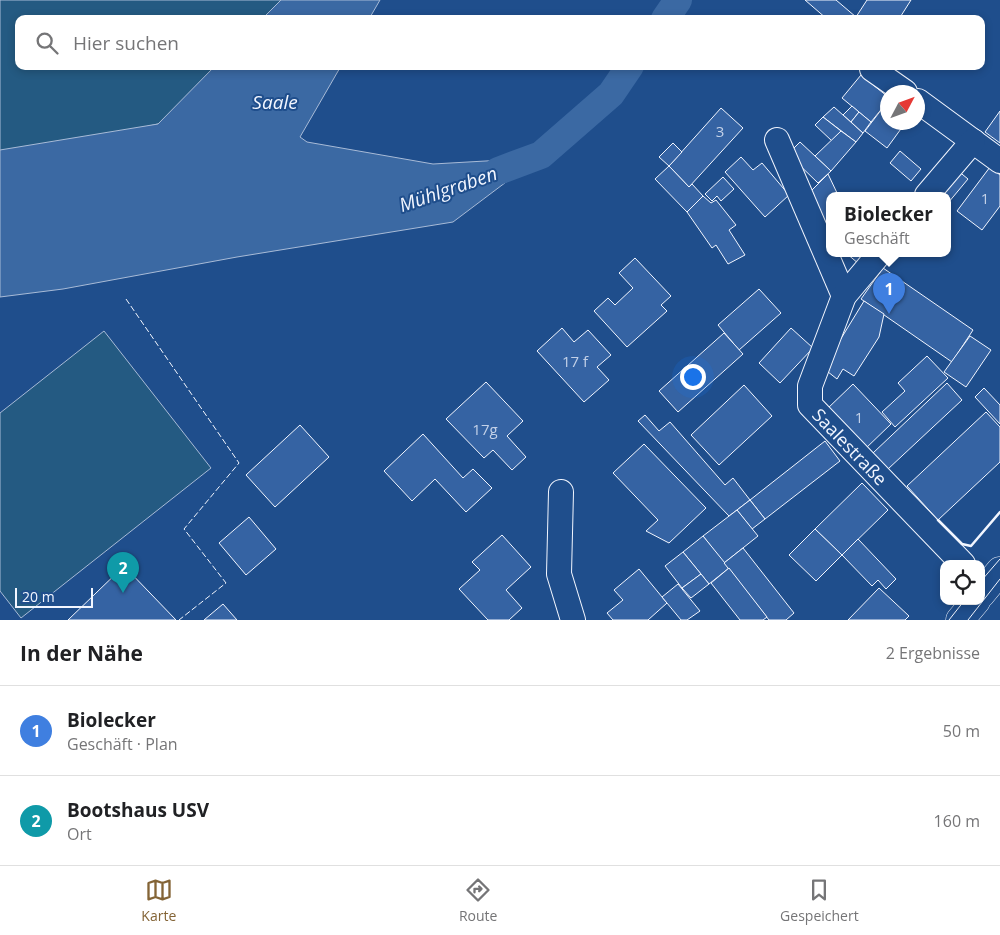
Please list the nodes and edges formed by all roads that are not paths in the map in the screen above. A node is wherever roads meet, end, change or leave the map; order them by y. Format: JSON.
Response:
{"nodes":[{"id":1,"x":873,"y":70,"type":"edge"},
{"id":2,"x":895,"y":85,"type":"edge"},
{"id":3,"x":925,"y":106,"type":"edge"},
{"id":4,"x":777,"y":140,"type":"dead end"},
{"id":5,"x":973,"y":141,"type":"junction"},
{"id":6,"x":1000,"y":161,"type":"edge"},
{"id":7,"x":930,"y":192,"type":"edge"},
{"id":8,"x":826,"y":254,"type":"edge"},
{"id":9,"x":827,"y":257,"type":"edge"},
{"id":10,"x":877,"y":257,"type":"edge"},
{"id":11,"x":844,"y":296,"type":"junction"},
{"id":12,"x":562,"y":492,"type":"dead end"},
{"id":13,"x":959,"y":560,"type":"edge"},
{"id":14,"x":573,"y":620,"type":"edge"}],
"edges":[{"from":1,"to":2,"type":"street"},
{"from":3,"to":5,"type":"street"},
{"from":4,"to":8,"type":"street"},
{"from":5,"to":6,"type":"street"},
{"from":5,"to":7,"type":"street"},
{"from":9,"to":11,"type":"street"},
{"from":10,"to":11,"type":"street","name":"Saalestraße"},
{"from":11,"to":13,"type":"street","name":"Saalestraße"},
{"from":12,"to":14,"type":"street"}]}
